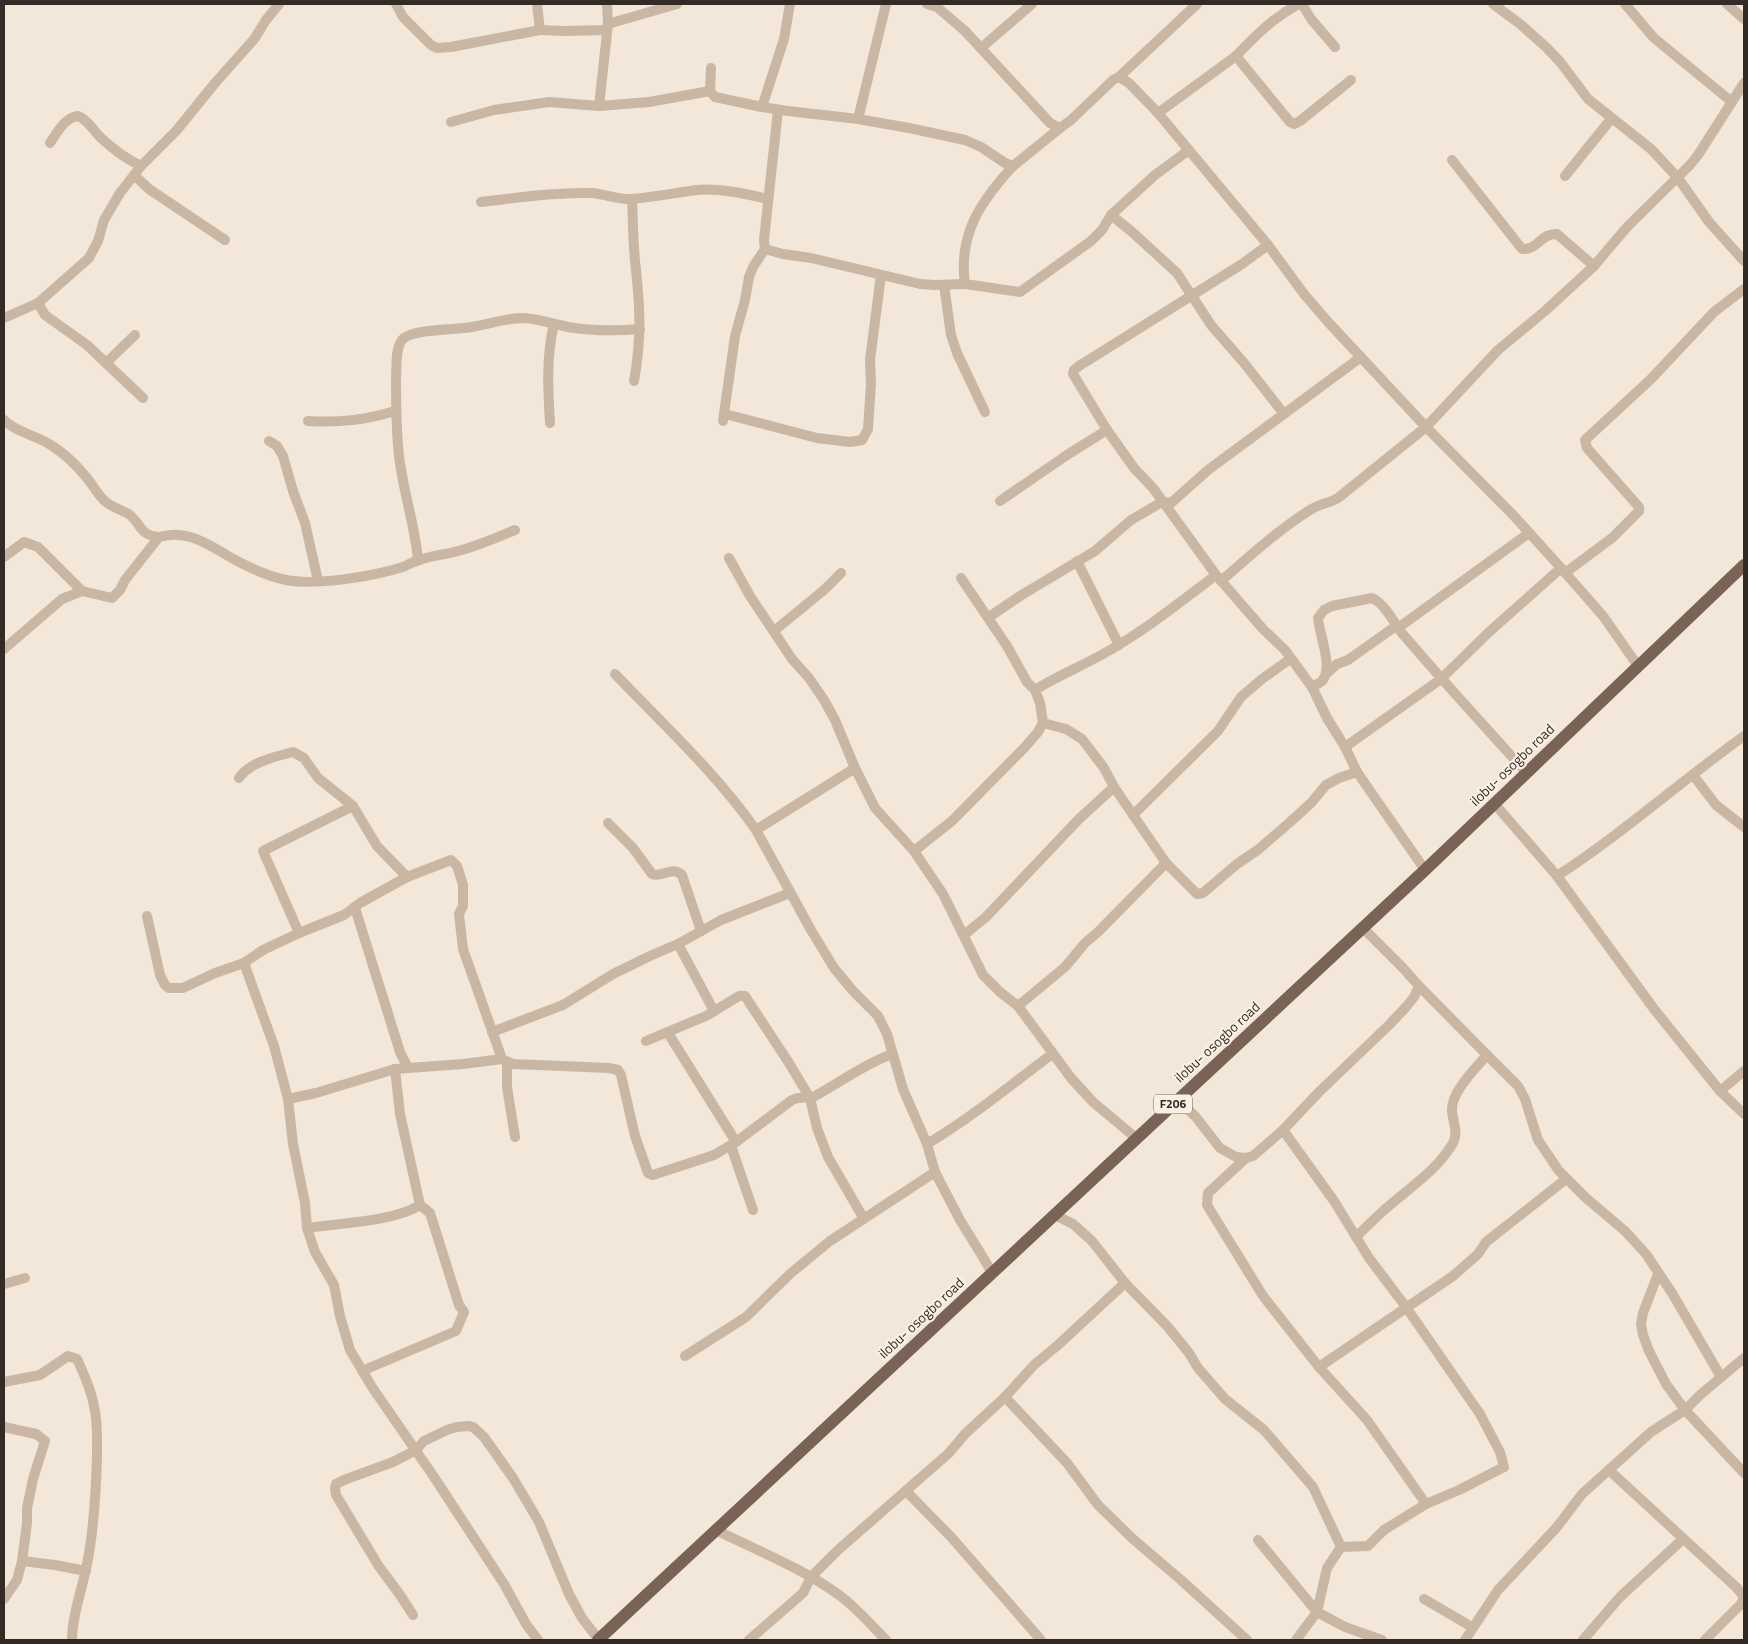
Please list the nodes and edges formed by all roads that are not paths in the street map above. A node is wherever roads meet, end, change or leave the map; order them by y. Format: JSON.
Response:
{"nodes":[{"id":1,"x":279,"y":4,"type":"edge"},
{"id":2,"x":396,"y":4,"type":"edge"},
{"id":3,"x":537,"y":4,"type":"edge"},
{"id":4,"x":607,"y":4,"type":"edge"},
{"id":5,"x":677,"y":4,"type":"edge"},
{"id":6,"x":790,"y":4,"type":"edge"},
{"id":7,"x":886,"y":4,"type":"edge"},
{"id":8,"x":927,"y":4,"type":"edge"},
{"id":9,"x":1032,"y":4,"type":"edge"},
{"id":10,"x":1197,"y":4,"type":"edge"},
{"id":11,"x":1300,"y":4,"type":"edge"},
{"id":12,"x":1493,"y":4,"type":"edge"},
{"id":13,"x":1625,"y":4,"type":"edge"},
{"id":14,"x":1727,"y":4,"type":"edge"},
{"id":15,"x":1744,"y":19,"type":"edge"},
{"id":16,"x":607,"y":27,"type":"junction"},
{"id":17,"x":540,"y":30,"type":"junction"},
{"id":18,"x":1335,"y":47,"type":"dead end"},
{"id":19,"x":981,"y":48,"type":"junction"},
{"id":20,"x":1236,"y":56,"type":"junction"},
{"id":21,"x":711,"y":68,"type":"dead end"},
{"id":22,"x":1118,"y":77,"type":"junction"},
{"id":23,"x":1351,"y":80,"type":"dead end"},
{"id":24,"x":1744,"y":83,"type":"edge"},
{"id":25,"x":710,"y":91,"type":"junction"},
{"id":26,"x":1732,"y":102,"type":"junction"},
{"id":27,"x":600,"y":106,"type":"junction"},
{"id":28,"x":762,"y":107,"type":"junction"},
{"id":29,"x":778,"y":110,"type":"junction"},
{"id":30,"x":1158,"y":113,"type":"junction"},
{"id":31,"x":858,"y":119,"type":"junction"},
{"id":32,"x":1611,"y":119,"type":"junction"},
{"id":33,"x":451,"y":122,"type":"dead end"},
{"id":34,"x":1060,"y":128,"type":"junction"},
{"id":35,"x":50,"y":144,"type":"dead end"},
{"id":36,"x":1189,"y":150,"type":"junction"},
{"id":37,"x":1452,"y":160,"type":"dead end"},
{"id":38,"x":141,"y":166,"type":"junction"},
{"id":39,"x":1013,"y":166,"type":"junction"},
{"id":40,"x":134,"y":175,"type":"junction"},
{"id":41,"x":1565,"y":176,"type":"dead end"},
{"id":42,"x":1678,"y":178,"type":"junction"},
{"id":43,"x":632,"y":199,"type":"junction"},
{"id":44,"x":768,"y":199,"type":"junction"},
{"id":45,"x":481,"y":202,"type":"dead end"},
{"id":46,"x":1111,"y":215,"type":"junction"},
{"id":47,"x":225,"y":240,"type":"dead end"},
{"id":48,"x":1268,"y":245,"type":"junction"},
{"id":49,"x":765,"y":249,"type":"junction"},
{"id":50,"x":1744,"y":261,"type":"edge"},
{"id":51,"x":1594,"y":266,"type":"junction"},
{"id":52,"x":881,"y":275,"type":"junction"},
{"id":53,"x":965,"y":284,"type":"junction"},
{"id":54,"x":944,"y":285,"type":"junction"},
{"id":55,"x":1744,"y":289,"type":"edge"},
{"id":56,"x":1192,"y":295,"type":"junction"},
{"id":57,"x":38,"y":303,"type":"junction"},
{"id":58,"x":4,"y":318,"type":"edge"},
{"id":59,"x":554,"y":324,"type":"junction"},
{"id":60,"x":640,"y":329,"type":"junction"},
{"id":61,"x":135,"y":335,"type":"dead end"},
{"id":62,"x":1361,"y":357,"type":"junction"},
{"id":63,"x":106,"y":363,"type":"junction"},
{"id":64,"x":634,"y":381,"type":"dead end"},
{"id":65,"x":143,"y":398,"type":"dead end"},
{"id":66,"x":396,"y":411,"type":"junction"},
{"id":67,"x":985,"y":412,"type":"dead end"},
{"id":68,"x":1284,"y":414,"type":"junction"},
{"id":69,"x":4,"y":420,"type":"edge"},
{"id":70,"x":308,"y":422,"type":"dead end"},
{"id":71,"x":550,"y":423,"type":"dead end"},
{"id":72,"x":1426,"y":426,"type":"junction"},
{"id":73,"x":1107,"y":430,"type":"junction"},
{"id":74,"x":269,"y":441,"type":"dead end"},
{"id":75,"x":1000,"y":501,"type":"dead end"},
{"id":76,"x":1162,"y":502,"type":"junction"},
{"id":77,"x":515,"y":530,"type":"dead end"},
{"id":78,"x":1530,"y":533,"type":"junction"},
{"id":79,"x":159,"y":537,"type":"junction"},
{"id":80,"x":4,"y":557,"type":"edge"},
{"id":81,"x":729,"y":558,"type":"dead end"},
{"id":82,"x":418,"y":560,"type":"junction"},
{"id":83,"x":1077,"y":561,"type":"junction"},
{"id":84,"x":1744,"y":565,"type":"edge"},
{"id":85,"x":1563,"y":571,"type":"junction"},
{"id":86,"x":841,"y":573,"type":"dead end"},
{"id":87,"x":961,"y":578,"type":"dead end"},
{"id":88,"x":1219,"y":578,"type":"junction"},
{"id":89,"x":318,"y":581,"type":"junction"},
{"id":90,"x":82,"y":591,"type":"junction"},
{"id":91,"x":989,"y":618,"type":"junction"},
{"id":92,"x":1397,"y":627,"type":"junction"},
{"id":93,"x":774,"y":631,"type":"junction"},
{"id":94,"x":1119,"y":644,"type":"junction"},
{"id":95,"x":4,"y":649,"type":"edge"},
{"id":96,"x":1290,"y":659,"type":"junction"},
{"id":97,"x":1638,"y":666,"type":"junction"},
{"id":98,"x":615,"y":674,"type":"dead end"},
{"id":99,"x":1326,"y":674,"type":"junction"},
{"id":100,"x":1441,"y":679,"type":"junction"},
{"id":101,"x":1312,"y":688,"type":"junction"},
{"id":102,"x":1035,"y":690,"type":"junction"},
{"id":103,"x":1043,"y":723,"type":"junction"},
{"id":104,"x":1744,"y":736,"type":"edge"},
{"id":105,"x":1345,"y":747,"type":"junction"},
{"id":106,"x":855,"y":768,"type":"junction"},
{"id":107,"x":1356,"y":772,"type":"junction"},
{"id":108,"x":1526,"y":772,"type":"junction"},
{"id":109,"x":1693,"y":775,"type":"junction"},
{"id":110,"x":239,"y":778,"type":"dead end"},
{"id":111,"x":1114,"y":787,"type":"junction"},
{"id":112,"x":1494,"y":803,"type":"junction"},
{"id":113,"x":353,"y":806,"type":"junction"},
{"id":114,"x":1133,"y":815,"type":"junction"},
{"id":115,"x":608,"y":823,"type":"dead end"},
{"id":116,"x":1744,"y":828,"type":"edge"},
{"id":117,"x":756,"y":830,"type":"junction"},
{"id":118,"x":914,"y":851,"type":"junction"},
{"id":119,"x":1166,"y":863,"type":"junction"},
{"id":120,"x":1425,"y":870,"type":"junction"},
{"id":121,"x":1557,"y":876,"type":"junction"},
{"id":122,"x":407,"y":878,"type":"junction"},
{"id":123,"x":790,"y":892,"type":"junction"},
{"id":124,"x":355,"y":908,"type":"junction"},
{"id":125,"x":146,"y":916,"type":"dead end"},
{"id":126,"x":1362,"y":928,"type":"junction"},
{"id":127,"x":701,"y":931,"type":"junction"},
{"id":128,"x":299,"y":933,"type":"junction"},
{"id":129,"x":964,"y":935,"type":"junction"},
{"id":130,"x":678,"y":944,"type":"junction"},
{"id":131,"x":244,"y":963,"type":"junction"},
{"id":132,"x":1419,"y":986,"type":"junction"},
{"id":133,"x":1018,"y":1006,"type":"junction"},
{"id":134,"x":714,"y":1011,"type":"junction"},
{"id":135,"x":492,"y":1032,"type":"junction"},
{"id":136,"x":668,"y":1033,"type":"junction"},
{"id":137,"x":646,"y":1041,"type":"dead end"},
{"id":138,"x":892,"y":1054,"type":"junction"},
{"id":139,"x":1052,"y":1054,"type":"junction"},
{"id":140,"x":1487,"y":1055,"type":"junction"},
{"id":141,"x":505,"y":1061,"type":"junction"},
{"id":142,"x":395,"y":1068,"type":"junction"},
{"id":143,"x":408,"y":1068,"type":"junction"},
{"id":144,"x":1744,"y":1071,"type":"edge"},
{"id":145,"x":1720,"y":1091,"type":"junction"},
{"id":146,"x":810,"y":1098,"type":"junction"},
{"id":147,"x":288,"y":1099,"type":"junction"},
{"id":148,"x":1177,"y":1100,"type":"junction"},
{"id":149,"x":1744,"y":1114,"type":"edge"},
{"id":150,"x":1283,"y":1130,"type":"junction"},
{"id":151,"x":516,"y":1137,"type":"dead end"},
{"id":152,"x":1136,"y":1138,"type":"junction"},
{"id":153,"x":734,"y":1144,"type":"junction"},
{"id":154,"x":927,"y":1144,"type":"junction"},
{"id":155,"x":1246,"y":1158,"type":"junction"},
{"id":156,"x":935,"y":1172,"type":"junction"},
{"id":157,"x":1566,"y":1179,"type":"junction"},
{"id":158,"x":420,"y":1205,"type":"junction"},
{"id":159,"x":753,"y":1210,"type":"dead end"},
{"id":160,"x":1055,"y":1215,"type":"junction"},
{"id":161,"x":864,"y":1219,"type":"junction"},
{"id":162,"x":307,"y":1228,"type":"junction"},
{"id":163,"x":1356,"y":1237,"type":"junction"},
{"id":164,"x":992,"y":1273,"type":"junction"},
{"id":165,"x":1658,"y":1274,"type":"junction"},
{"id":166,"x":25,"y":1278,"type":"dead end"},
{"id":167,"x":1125,"y":1283,"type":"junction"},
{"id":168,"x":4,"y":1284,"type":"edge"},
{"id":169,"x":1406,"y":1307,"type":"junction"},
{"id":170,"x":685,"y":1356,"type":"dead end"},
{"id":171,"x":1744,"y":1358,"type":"edge"},
{"id":172,"x":1320,"y":1367,"type":"junction"},
{"id":173,"x":362,"y":1371,"type":"junction"},
{"id":174,"x":1722,"y":1377,"type":"junction"},
{"id":175,"x":4,"y":1382,"type":"edge"},
{"id":176,"x":1005,"y":1397,"type":"junction"},
{"id":177,"x":1685,"y":1410,"type":"junction"},
{"id":178,"x":4,"y":1427,"type":"edge"},
{"id":179,"x":410,"y":1440,"type":"junction"},
{"id":180,"x":424,"y":1441,"type":"junction"},
{"id":181,"x":416,"y":1450,"type":"junction"},
{"id":182,"x":1609,"y":1470,"type":"junction"},
{"id":183,"x":1744,"y":1473,"type":"edge"},
{"id":184,"x":906,"y":1491,"type":"junction"},
{"id":185,"x":1426,"y":1504,"type":"junction"},
{"id":186,"x":716,"y":1530,"type":"junction"},
{"id":187,"x":1682,"y":1538,"type":"junction"},
{"id":188,"x":1258,"y":1540,"type":"dead end"},
{"id":189,"x":1341,"y":1546,"type":"junction"},
{"id":190,"x":22,"y":1561,"type":"junction"},
{"id":191,"x":86,"y":1571,"type":"junction"},
{"id":192,"x":811,"y":1577,"type":"junction"},
{"id":193,"x":4,"y":1599,"type":"edge"},
{"id":194,"x":1424,"y":1599,"type":"dead end"},
{"id":195,"x":1317,"y":1612,"type":"junction"},
{"id":196,"x":413,"y":1615,"type":"dead end"},
{"id":197,"x":1472,"y":1627,"type":"junction"},
{"id":198,"x":72,"y":1640,"type":"edge"},
{"id":199,"x":538,"y":1640,"type":"edge"},
{"id":200,"x":598,"y":1640,"type":"edge"},
{"id":201,"x":749,"y":1640,"type":"edge"},
{"id":202,"x":886,"y":1640,"type":"edge"},
{"id":203,"x":1041,"y":1640,"type":"edge"},
{"id":204,"x":1247,"y":1640,"type":"edge"},
{"id":205,"x":1296,"y":1640,"type":"edge"},
{"id":206,"x":1382,"y":1640,"type":"edge"},
{"id":207,"x":1464,"y":1640,"type":"edge"},
{"id":208,"x":1583,"y":1640,"type":"edge"},
{"id":209,"x":1705,"y":1640,"type":"edge"}],
"edges":[{"from":1,"to":38,"type":"street"},
{"from":2,"to":17,"type":"street"},
{"from":3,"to":17,"type":"street"},
{"from":4,"to":16,"type":"street"},
{"from":5,"to":16,"type":"street"},
{"from":6,"to":28,"type":"street"},
{"from":7,"to":31,"type":"street"},
{"from":8,"to":19,"type":"street"},
{"from":9,"to":19,"type":"street"},
{"from":10,"to":22,"type":"street"},
{"from":11,"to":18,"type":"street"},
{"from":11,"to":20,"type":"street"},
{"from":12,"to":32,"type":"street"},
{"from":13,"to":26,"type":"street"},
{"from":14,"to":15,"type":"street"},
{"from":16,"to":17,"type":"street"},
{"from":16,"to":27,"type":"street"},
{"from":19,"to":34,"type":"street"},
{"from":20,"to":23,"type":"street"},
{"from":20,"to":30,"type":"street"},
{"from":21,"to":25,"type":"street"},
{"from":22,"to":30,"type":"street"},
{"from":22,"to":34,"type":"street"},
{"from":24,"to":26,"type":"street"},
{"from":25,"to":27,"type":"street"},
{"from":25,"to":28,"type":"street"},
{"from":26,"to":42,"type":"street"},
{"from":27,"to":33,"type":"street"},
{"from":28,"to":29,"type":"street"},
{"from":29,"to":31,"type":"street"},
{"from":29,"to":44,"type":"street"},
{"from":30,"to":36,"type":"street"},
{"from":31,"to":39,"type":"street"},
{"from":32,"to":41,"type":"street"},
{"from":32,"to":42,"type":"street"},
{"from":34,"to":39,"type":"street"},
{"from":35,"to":38,"type":"street"},
{"from":36,"to":46,"type":"street"},
{"from":36,"to":48,"type":"street"},
{"from":37,"to":51,"type":"street"},
{"from":38,"to":40,"type":"street"},
{"from":39,"to":53,"type":"street"},
{"from":40,"to":47,"type":"street"},
{"from":40,"to":57,"type":"street"},
{"from":42,"to":50,"type":"street"},
{"from":42,"to":51,"type":"street"},
{"from":43,"to":44,"type":"street"},
{"from":43,"to":45,"type":"street"},
{"from":43,"to":60,"type":"street"},
{"from":44,"to":49,"type":"street"},
{"from":46,"to":53,"type":"street"},
{"from":46,"to":56,"type":"street"},
{"from":48,"to":56,"type":"street"},
{"from":48,"to":62,"type":"street"},
{"from":49,"to":52,"type":"street"},
{"from":49,"to":52,"type":"street"},
{"from":51,"to":72,"type":"street"},
{"from":52,"to":54,"type":"street"},
{"from":53,"to":54,"type":"street"},
{"from":54,"to":67,"type":"street"},
{"from":55,"to":85,"type":"street"},
{"from":56,"to":68,"type":"street"},
{"from":56,"to":73,"type":"street"},
{"from":57,"to":58,"type":"street"},
{"from":57,"to":63,"type":"street"},
{"from":59,"to":60,"type":"street"},
{"from":59,"to":66,"type":"street"},
{"from":59,"to":71,"type":"street"},
{"from":60,"to":64,"type":"street"},
{"from":61,"to":63,"type":"street"},
{"from":62,"to":68,"type":"street"},
{"from":62,"to":72,"type":"street"},
{"from":63,"to":65,"type":"street"},
{"from":66,"to":70,"type":"street"},
{"from":66,"to":82,"type":"street"},
{"from":68,"to":76,"type":"street"},
{"from":69,"to":79,"type":"street"},
{"from":72,"to":78,"type":"street"},
{"from":72,"to":88,"type":"street"},
{"from":73,"to":75,"type":"street"},
{"from":73,"to":76,"type":"street"},
{"from":74,"to":89,"type":"street"},
{"from":76,"to":83,"type":"street"},
{"from":76,"to":88,"type":"street"},
{"from":77,"to":82,"type":"street"},
{"from":78,"to":85,"type":"street"},
{"from":78,"to":92,"type":"street"},
{"from":79,"to":89,"type":"street"},
{"from":79,"to":90,"type":"street"},
{"from":80,"to":90,"type":"street"},
{"from":81,"to":93,"type":"street"},
{"from":82,"to":89,"type":"street"},
{"from":83,"to":91,"type":"street"},
{"from":83,"to":94,"type":"street"},
{"from":84,"to":97,"type":"main road","name":"ilobu- osogbo road","number":"F206"},
{"from":85,"to":97,"type":"street"},
{"from":85,"to":100,"type":"street"},
{"from":86,"to":93,"type":"street"},
{"from":87,"to":91,"type":"street"},
{"from":88,"to":94,"type":"street"},
{"from":88,"to":96,"type":"street"},
{"from":90,"to":95,"type":"street"},
{"from":91,"to":102,"type":"street"},
{"from":92,"to":99,"type":"street"},
{"from":92,"to":99,"type":"street"},
{"from":92,"to":100,"type":"street"},
{"from":93,"to":106,"type":"street"},
{"from":94,"to":102,"type":"street"},
{"from":96,"to":101,"type":"street"},
{"from":96,"to":114,"type":"street"},
{"from":97,"to":108,"type":"main road","name":"ilobu- osogbo road","number":"F206"},
{"from":98,"to":117,"type":"street"},
{"from":99,"to":101,"type":"street"},
{"from":100,"to":105,"type":"street"},
{"from":100,"to":108,"type":"street"},
{"from":101,"to":105,"type":"street"},
{"from":102,"to":103,"type":"street"},
{"from":103,"to":111,"type":"street"},
{"from":103,"to":118,"type":"street"},
{"from":104,"to":109,"type":"street"},
{"from":105,"to":107,"type":"street"},
{"from":106,"to":117,"type":"street"},
{"from":106,"to":118,"type":"street"},
{"from":107,"to":119,"type":"street"},
{"from":107,"to":120,"type":"street"},
{"from":108,"to":112,"type":"main road","name":"ilobu- osogbo road","number":"F206"},
{"from":109,"to":116,"type":"street"},
{"from":109,"to":121,"type":"street"},
{"from":110,"to":113,"type":"street"},
{"from":111,"to":114,"type":"street"},
{"from":111,"to":129,"type":"street"},
{"from":112,"to":120,"type":"main road","name":"ilobu- osogbo road","number":"F206"},
{"from":112,"to":121,"type":"street"},
{"from":113,"to":122,"type":"street"},
{"from":113,"to":128,"type":"street"},
{"from":114,"to":119,"type":"street"},
{"from":115,"to":127,"type":"street"},
{"from":117,"to":123,"type":"street"},
{"from":118,"to":129,"type":"street"},
{"from":119,"to":133,"type":"street"},
{"from":120,"to":126,"type":"main road","name":"ilobu- osogbo road","number":"F206"},
{"from":121,"to":145,"type":"street"},
{"from":122,"to":124,"type":"street"},
{"from":122,"to":135,"type":"street"},
{"from":123,"to":127,"type":"street"},
{"from":123,"to":138,"type":"street"},
{"from":124,"to":128,"type":"street"},
{"from":124,"to":143,"type":"street"},
{"from":125,"to":131,"type":"street"},
{"from":126,"to":132,"type":"street"},
{"from":126,"to":148,"type":"main road","name":"ilobu- osogbo road","number":"F206"},
{"from":127,"to":130,"type":"street"},
{"from":128,"to":131,"type":"street"},
{"from":129,"to":133,"type":"street"},
{"from":130,"to":134,"type":"street"},
{"from":130,"to":135,"type":"street"},
{"from":131,"to":147,"type":"street"},
{"from":132,"to":140,"type":"street"},
{"from":132,"to":150,"type":"street"},
{"from":133,"to":139,"type":"street"},
{"from":134,"to":136,"type":"street"},
{"from":134,"to":146,"type":"street"},
{"from":135,"to":141,"type":"street"},
{"from":136,"to":137,"type":"street"},
{"from":136,"to":153,"type":"street"},
{"from":138,"to":146,"type":"street"},
{"from":138,"to":154,"type":"street"},
{"from":139,"to":152,"type":"street"},
{"from":139,"to":154,"type":"street"},
{"from":140,"to":157,"type":"street"},
{"from":140,"to":163,"type":"street"},
{"from":141,"to":143,"type":"street"},
{"from":141,"to":151,"type":"street"},
{"from":141,"to":153,"type":"street"},
{"from":142,"to":143,"type":"street"},
{"from":142,"to":147,"type":"street"},
{"from":142,"to":158,"type":"street"},
{"from":144,"to":145,"type":"street"},
{"from":145,"to":149,"type":"street"},
{"from":146,"to":153,"type":"street"},
{"from":146,"to":161,"type":"street"},
{"from":147,"to":162,"type":"street"},
{"from":148,"to":152,"type":"main road","name":"ilobu- osogbo road","number":"F206"},
{"from":148,"to":155,"type":"street"},
{"from":150,"to":155,"type":"street"},
{"from":150,"to":163,"type":"street"},
{"from":152,"to":160,"type":"main road","name":"ilobu- osogbo road","number":"F206"},
{"from":153,"to":159,"type":"street"},
{"from":154,"to":156,"type":"street"},
{"from":155,"to":172,"type":"street"},
{"from":156,"to":161,"type":"street"},
{"from":156,"to":164,"type":"street"},
{"from":157,"to":165,"type":"street"},
{"from":157,"to":169,"type":"street"},
{"from":158,"to":162,"type":"street"},
{"from":158,"to":173,"type":"street"},
{"from":160,"to":164,"type":"main road","name":"ilobu- osogbo road","number":"F206"},
{"from":160,"to":167,"type":"street"},
{"from":161,"to":170,"type":"street"},
{"from":162,"to":173,"type":"street"},
{"from":163,"to":169,"type":"street"},
{"from":164,"to":186,"type":"main road","name":"ilobu- osogbo road","number":"F206"},
{"from":165,"to":174,"type":"street"},
{"from":165,"to":177,"type":"street"},
{"from":166,"to":168,"type":"street"},
{"from":167,"to":176,"type":"street"},
{"from":167,"to":189,"type":"street"},
{"from":169,"to":172,"type":"street"},
{"from":169,"to":185,"type":"street"},
{"from":171,"to":174,"type":"street"},
{"from":172,"to":185,"type":"street"},
{"from":173,"to":179,"type":"street"},
{"from":174,"to":177,"type":"street"},
{"from":175,"to":191,"type":"street"},
{"from":176,"to":184,"type":"street"},
{"from":176,"to":204,"type":"street"},
{"from":177,"to":182,"type":"street"},
{"from":177,"to":183,"type":"street"},
{"from":178,"to":190,"type":"street"},
{"from":179,"to":180,"type":"street"},
{"from":179,"to":181,"type":"street"},
{"from":180,"to":181,"type":"street"},
{"from":180,"to":200,"type":"street"},
{"from":181,"to":196,"type":"street"},
{"from":181,"to":199,"type":"street"},
{"from":182,"to":187,"type":"street"},
{"from":182,"to":197,"type":"street"},
{"from":184,"to":192,"type":"street"},
{"from":184,"to":203,"type":"street"},
{"from":185,"to":189,"type":"street"},
{"from":186,"to":192,"type":"street"},
{"from":186,"to":200,"type":"main road","name":"ilobu- osogbo road","number":"F206"},
{"from":187,"to":208,"type":"street"},
{"from":187,"to":209,"type":"street"},
{"from":188,"to":195,"type":"street"},
{"from":189,"to":195,"type":"street"},
{"from":190,"to":191,"type":"street"},
{"from":190,"to":193,"type":"street"},
{"from":191,"to":198,"type":"street"},
{"from":192,"to":201,"type":"street"},
{"from":192,"to":202,"type":"street"},
{"from":194,"to":197,"type":"street"},
{"from":195,"to":205,"type":"street"},
{"from":195,"to":206,"type":"street"},
{"from":197,"to":207,"type":"street"}]}
